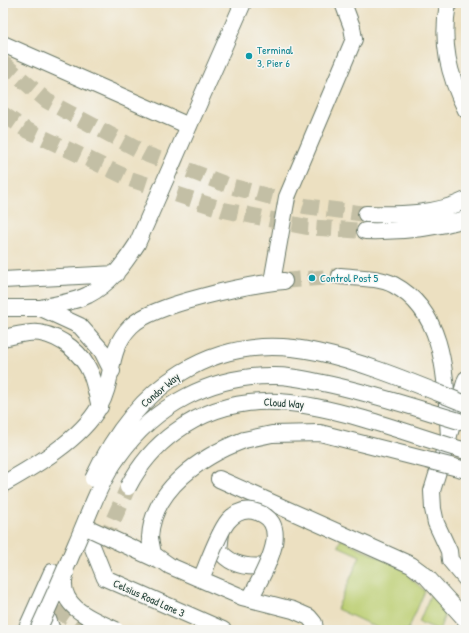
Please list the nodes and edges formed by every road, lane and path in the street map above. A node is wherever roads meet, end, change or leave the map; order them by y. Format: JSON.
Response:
{"nodes":[{"id":1,"x":243,"y":3,"type":"edge"},
{"id":2,"x":343,"y":3,"type":"edge"},
{"id":3,"x":448,"y":3,"type":"edge"},
{"id":4,"x":3,"y":44,"type":"edge"},
{"id":5,"x":466,"y":110,"type":"edge"},
{"id":6,"x":189,"y":126,"type":"junction"},
{"id":7,"x":466,"y":200,"type":"edge"},
{"id":8,"x":366,"y":214,"type":"tunnel mouth"},
{"id":9,"x":466,"y":219,"type":"edge"},
{"id":10,"x":365,"y":231,"type":"tunnel mouth"},
{"id":11,"x":116,"y":274,"type":"junction"},
{"id":12,"x":340,"y":276,"type":"tunnel mouth"},
{"id":13,"x":3,"y":280,"type":"edge"},
{"id":14,"x":3,"y":308,"type":"edge"},
{"id":15,"x":41,"y":308,"type":"junction"},
{"id":16,"x":3,"y":338,"type":"edge"},
{"id":17,"x":112,"y":371,"type":"junction"},
{"id":18,"x":466,"y":379,"type":"edge"},
{"id":19,"x":466,"y":404,"type":"edge"},
{"id":20,"x":100,"y":407,"type":"junction"},
{"id":21,"x":466,"y":423,"type":"edge"},
{"id":22,"x":449,"y":436,"type":"junction"},
{"id":23,"x":466,"y":452,"type":"edge"},
{"id":24,"x":28,"y":470,"type":"junction"},
{"id":25,"x":466,"y":470,"type":"edge"},
{"id":26,"x":3,"y":473,"type":"edge"},
{"id":27,"x":219,"y":479,"type":"dead end"},
{"id":28,"x":3,"y":484,"type":"edge"},
{"id":29,"x":128,"y":487,"type":"tunnel mouth"},
{"id":30,"x":80,"y":521,"type":"junction"},
{"id":31,"x":221,"y":533,"type":"junction"},
{"id":32,"x":76,"y":545,"type":"junction"},
{"id":33,"x":170,"y":566,"type":"junction"},
{"id":34,"x":265,"y":566,"type":"junction"},
{"id":35,"x":201,"y":579,"type":"junction"},
{"id":36,"x":466,"y":579,"type":"edge"},
{"id":37,"x":250,"y":599,"type":"junction"},
{"id":38,"x":46,"y":614,"type":"junction"},
{"id":39,"x":466,"y":620,"type":"edge"},
{"id":40,"x":26,"y":630,"type":"edge"},
{"id":41,"x":38,"y":630,"type":"edge"},
{"id":42,"x":52,"y":630,"type":"edge"},
{"id":43,"x":116,"y":630,"type":"edge"},
{"id":44,"x":223,"y":630,"type":"edge"},
{"id":45,"x":317,"y":630,"type":"edge"}],
"edges":[{"from":1,"to":6,"type":"street"},
{"from":2,"to":17,"type":"street"},
{"from":3,"to":5,"type":"street"},
{"from":4,"to":6,"type":"street"},
{"from":6,"to":11,"type":"street"},
{"from":7,"to":8,"type":"street"},
{"from":9,"to":10,"type":"street"},
{"from":11,"to":13,"type":"street"},
{"from":11,"to":15,"type":"street"},
{"from":12,"to":22,"type":"street"},
{"from":14,"to":15,"type":"street"},
{"from":15,"to":17,"type":"street"},
{"from":16,"to":20,"type":"street"},
{"from":17,"to":20,"type":"street"},
{"from":18,"to":22,"type":"street"},
{"from":19,"to":30,"type":"street","name":"Condor Way","bridge":true},
{"from":20,"to":24,"type":"street"},
{"from":21,"to":30,"type":"street","bridge":true},
{"from":22,"to":36,"type":"street"},
{"from":23,"to":29,"type":"street","name":"Cloud Way","bridge":true},
{"from":24,"to":26,"type":"street"},
{"from":24,"to":28,"type":"street"},
{"from":25,"to":33,"type":"street","bridge":true},
{"from":27,"to":39,"type":"street"},
{"from":30,"to":32,"type":"street","bridge":true},
{"from":30,"to":33,"type":"street","bridge":true},
{"from":30,"to":40,"type":"street","name":"Condor Way"},
{"from":30,"to":44,"type":"street","name":"Celsius Road Lane 3"},
{"from":30,"to":45,"type":"street"},
{"from":31,"to":34,"type":"street"},
{"from":31,"to":34,"type":"street","bridge":true},
{"from":31,"to":35,"type":"street","bridge":true},
{"from":32,"to":38,"type":"street","bridge":true},
{"from":32,"to":43,"type":"street","bridge":true},
{"from":33,"to":35,"type":"street","bridge":true},
{"from":34,"to":37,"type":"street","bridge":true},
{"from":35,"to":37,"type":"street","bridge":true},
{"from":37,"to":45,"type":"street","bridge":true},
{"from":38,"to":41,"type":"street","bridge":true},
{"from":38,"to":42,"type":"street"}]}
